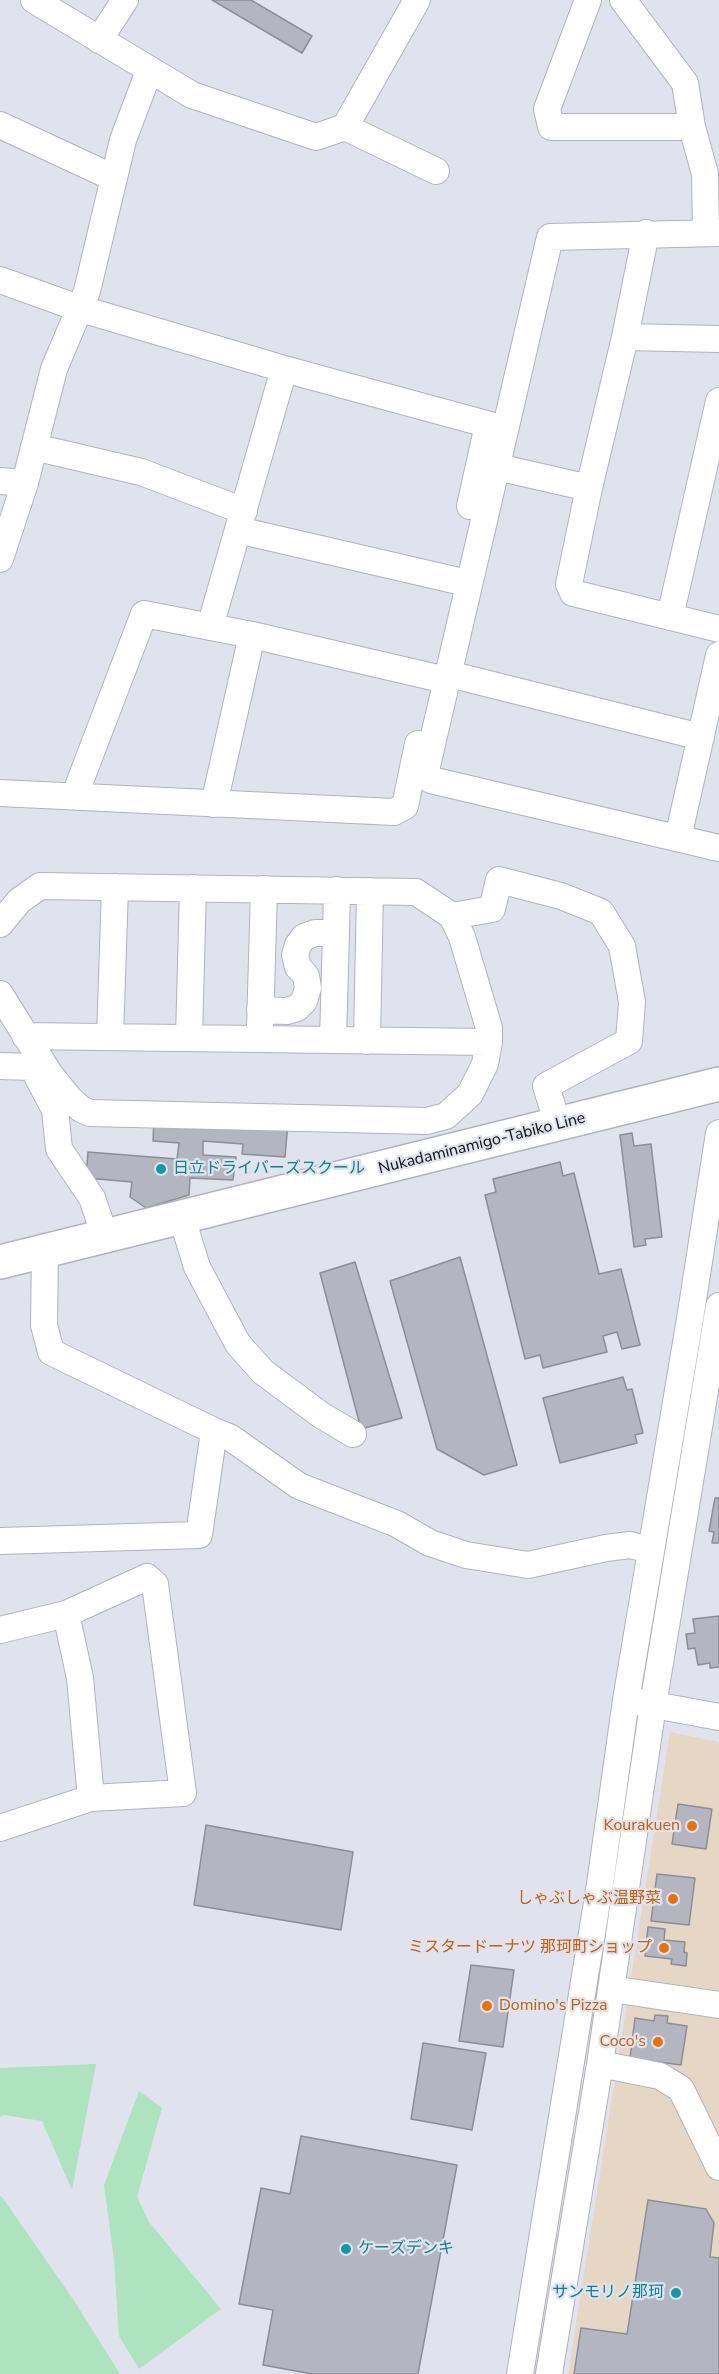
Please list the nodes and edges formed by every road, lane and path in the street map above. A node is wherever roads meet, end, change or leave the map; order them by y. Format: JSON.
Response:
{"nodes":[{"id":1,"x":34,"y":0,"type":"edge"},
{"id":2,"x":125,"y":0,"type":"edge"},
{"id":3,"x":417,"y":0,"type":"edge"},
{"id":4,"x":588,"y":0,"type":"edge"},
{"id":5,"x":623,"y":0,"type":"edge"},
{"id":6,"x":99,"y":40,"type":"junction"},
{"id":7,"x":149,"y":71,"type":"junction"},
{"id":8,"x":0,"y":125,"type":"edge"},
{"id":9,"x":345,"y":127,"type":"junction"},
{"id":10,"x":692,"y":127,"type":"junction"},
{"id":11,"x":436,"y":171,"type":"dead end"},
{"id":12,"x":114,"y":178,"type":"junction"},
{"id":13,"x":646,"y":233,"type":"junction"},
{"id":14,"x":712,"y":233,"type":"edge"},
{"id":15,"x":0,"y":280,"type":"edge"},
{"id":16,"x":78,"y":308,"type":"junction"},
{"id":17,"x":626,"y":337,"type":"junction"},
{"id":18,"x":719,"y":339,"type":"edge"},
{"id":19,"x":284,"y":369,"type":"junction"},
{"id":20,"x":719,"y":401,"type":"edge"},
{"id":21,"x":497,"y":427,"type":"junction"},
{"id":22,"x":34,"y":447,"type":"junction"},
{"id":23,"x":497,"y":467,"type":"junction"},
{"id":24,"x":12,"y":482,"type":"edge"},
{"id":25,"x":589,"y":488,"type":"junction"},
{"id":26,"x":241,"y":521,"type":"junction"},
{"id":27,"x":0,"y":559,"type":"edge"},
{"id":28,"x":454,"y":580,"type":"junction"},
{"id":29,"x":670,"y":616,"type":"junction"},
{"id":30,"x":210,"y":627,"type":"junction"},
{"id":31,"x":719,"y":629,"type":"edge"},
{"id":32,"x":252,"y":635,"type":"junction"},
{"id":33,"x":719,"y":655,"type":"edge"},
{"id":34,"x":441,"y":676,"type":"junction"},
{"id":35,"x":701,"y":737,"type":"junction"},
{"id":36,"x":0,"y":793,"type":"edge"},
{"id":37,"x":78,"y":797,"type":"junction"},
{"id":38,"x":214,"y":804,"type":"junction"},
{"id":39,"x":678,"y":838,"type":"junction"},
{"id":40,"x":719,"y":848,"type":"edge"},
{"id":41,"x":115,"y":887,"type":"junction"},
{"id":42,"x":193,"y":888,"type":"junction"},
{"id":43,"x":264,"y":889,"type":"junction"},
{"id":44,"x":337,"y":890,"type":"junction"},
{"id":45,"x":370,"y":891,"type":"junction"},
{"id":46,"x":452,"y":916,"type":"junction"},
{"id":47,"x":0,"y":924,"type":"edge"},
{"id":48,"x":336,"y":933,"type":"junction"},
{"id":49,"x":0,"y":994,"type":"edge"},
{"id":50,"x":260,"y":1010,"type":"junction"},
{"id":51,"x":0,"y":1016,"type":"edge"},
{"id":52,"x":25,"y":1036,"type":"junction"},
{"id":53,"x":110,"y":1037,"type":"junction"},
{"id":54,"x":189,"y":1038,"type":"junction"},
{"id":55,"x":259,"y":1039,"type":"junction"},
{"id":56,"x":333,"y":1040,"type":"junction"},
{"id":57,"x":367,"y":1041,"type":"junction"},
{"id":58,"x":489,"y":1042,"type":"junction"},
{"id":59,"x":0,"y":1066,"type":"edge"},
{"id":60,"x":32,"y":1067,"type":"junction"},
{"id":61,"x":719,"y":1084,"type":"edge"},
{"id":62,"x":558,"y":1125,"type":"junction"},
{"id":63,"x":719,"y":1133,"type":"edge"},
{"id":64,"x":182,"y":1218,"type":"junction"},
{"id":65,"x":105,"y":1236,"type":"junction"},
{"id":66,"x":45,"y":1251,"type":"junction"},
{"id":67,"x":0,"y":1262,"type":"edge"},
{"id":68,"x":719,"y":1306,"type":"edge"},
{"id":69,"x":214,"y":1431,"type":"junction"},
{"id":70,"x":353,"y":1434,"type":"dead end"},
{"id":71,"x":0,"y":1541,"type":"edge"},
{"id":72,"x":650,"y":1550,"type":"junction"},
{"id":73,"x":66,"y":1614,"type":"junction"},
{"id":74,"x":0,"y":1630,"type":"edge"},
{"id":75,"x":626,"y":1700,"type":"junction"},
{"id":76,"x":653,"y":1705,"type":"junction"},
{"id":77,"x":719,"y":1717,"type":"edge"},
{"id":78,"x":91,"y":1798,"type":"junction"},
{"id":79,"x":0,"y":1828,"type":"edge"},
{"id":80,"x":611,"y":1989,"type":"junction"},
{"id":81,"x":719,"y":2006,"type":"edge"},
{"id":82,"x":600,"y":2064,"type":"junction"},
{"id":83,"x":719,"y":2167,"type":"edge"},
{"id":84,"x":520,"y":2374,"type":"edge"},
{"id":85,"x":549,"y":2374,"type":"edge"}],
"edges":[{"from":1,"to":6,"type":"street"},
{"from":2,"to":6,"type":"street"},
{"from":3,"to":9,"type":"street"},
{"from":4,"to":10,"type":"street"},
{"from":5,"to":10,"type":"street"},
{"from":6,"to":7,"type":"street"},
{"from":7,"to":9,"type":"street"},
{"from":7,"to":12,"type":"street"},
{"from":8,"to":12,"type":"street"},
{"from":9,"to":11,"type":"street"},
{"from":10,"to":14,"type":"street"},
{"from":12,"to":16,"type":"street"},
{"from":13,"to":14,"type":"street"},
{"from":13,"to":17,"type":"street"},
{"from":13,"to":21,"type":"street"},
{"from":15,"to":16,"type":"street"},
{"from":16,"to":19,"type":"street"},
{"from":16,"to":22,"type":"street"},
{"from":17,"to":18,"type":"street"},
{"from":17,"to":25,"type":"street"},
{"from":19,"to":21,"type":"street"},
{"from":19,"to":26,"type":"street"},
{"from":20,"to":29,"type":"street"},
{"from":21,"to":23,"type":"street"},
{"from":21,"to":28,"type":"street"},
{"from":22,"to":24,"type":"street"},
{"from":22,"to":26,"type":"street"},
{"from":23,"to":25,"type":"street"},
{"from":23,"to":34,"type":"street"},
{"from":24,"to":27,"type":"street"},
{"from":25,"to":29,"type":"street"},
{"from":26,"to":28,"type":"street"},
{"from":26,"to":30,"type":"street"},
{"from":28,"to":34,"type":"street"},
{"from":29,"to":31,"type":"street"},
{"from":30,"to":32,"type":"street"},
{"from":30,"to":37,"type":"street"},
{"from":32,"to":34,"type":"street"},
{"from":32,"to":38,"type":"street"},
{"from":33,"to":35,"type":"street"},
{"from":34,"to":35,"type":"street"},
{"from":34,"to":38,"type":"street"},
{"from":34,"to":39,"type":"street"},
{"from":35,"to":39,"type":"street"},
{"from":36,"to":37,"type":"street"},
{"from":37,"to":38,"type":"street"},
{"from":39,"to":40,"type":"street"},
{"from":41,"to":42,"type":"street"},
{"from":41,"to":47,"type":"street"},
{"from":41,"to":53,"type":"street"},
{"from":42,"to":43,"type":"street"},
{"from":42,"to":54,"type":"street"},
{"from":43,"to":44,"type":"street"},
{"from":43,"to":50,"type":"street"},
{"from":44,"to":45,"type":"street"},
{"from":44,"to":48,"type":"street"},
{"from":45,"to":46,"type":"street"},
{"from":45,"to":57,"type":"street"},
{"from":46,"to":58,"type":"street"},
{"from":46,"to":62,"type":"street"},
{"from":48,"to":50,"type":"street"},
{"from":48,"to":56,"type":"street"},
{"from":49,"to":52,"type":"street"},
{"from":50,"to":55,"type":"street"},
{"from":51,"to":60,"type":"street"},
{"from":52,"to":53,"type":"street"},
{"from":52,"to":58,"type":"street"},
{"from":53,"to":54,"type":"street"},
{"from":54,"to":55,"type":"street"},
{"from":55,"to":56,"type":"street"},
{"from":56,"to":57,"type":"street"},
{"from":57,"to":58,"type":"street"},
{"from":59,"to":60,"type":"street"},
{"from":60,"to":65,"type":"street"},
{"from":61,"to":62,"type":"main road","name":"Nukadaminamigo-Tabiko Line"},
{"from":62,"to":64,"type":"main road","name":"Nukadaminamigo-Tabiko Line"},
{"from":63,"to":72,"type":"street"},
{"from":64,"to":65,"type":"main road","name":"Nukadaminamigo-Tabiko Line"},
{"from":64,"to":70,"type":"street"},
{"from":65,"to":66,"type":"main road","name":"Nukadaminamigo-Tabiko Line"},
{"from":66,"to":67,"type":"main road","name":"Nukadaminamigo-Tabiko Line"},
{"from":66,"to":69,"type":"street"},
{"from":68,"to":76,"type":"street"},
{"from":69,"to":71,"type":"street"},
{"from":69,"to":72,"type":"street"},
{"from":72,"to":75,"type":"street"},
{"from":73,"to":74,"type":"street"},
{"from":73,"to":78,"type":"street"},
{"from":73,"to":78,"type":"street"},
{"from":75,"to":76,"type":"street"},
{"from":75,"to":84,"type":"street"},
{"from":76,"to":77,"type":"street"},
{"from":76,"to":80,"type":"street"},
{"from":78,"to":79,"type":"street"},
{"from":80,"to":81,"type":"street"},
{"from":80,"to":82,"type":"street"},
{"from":82,"to":83,"type":"street"},
{"from":82,"to":85,"type":"street"}]}
